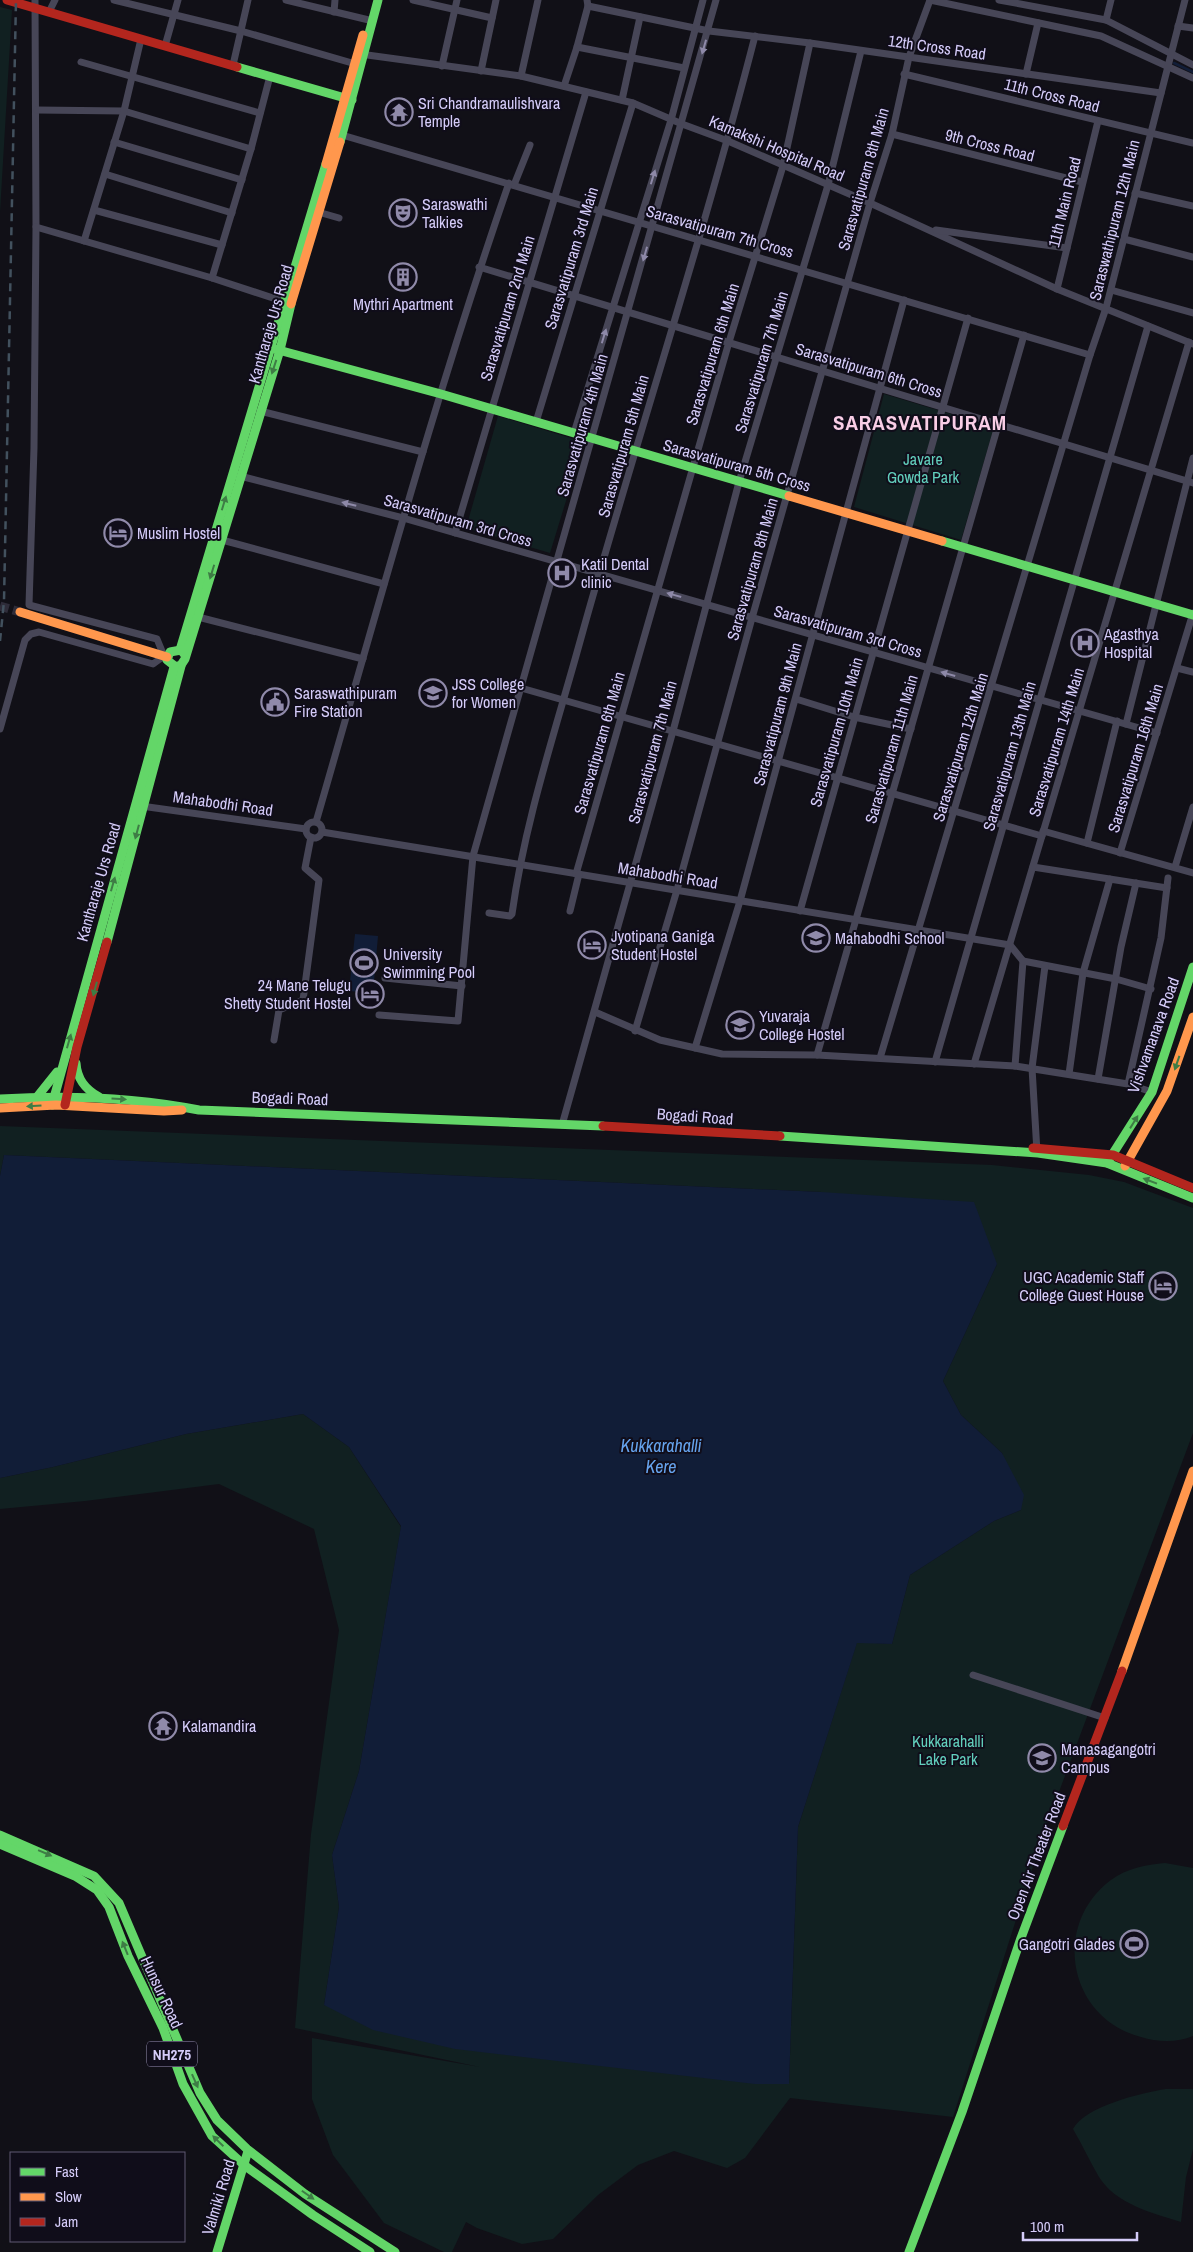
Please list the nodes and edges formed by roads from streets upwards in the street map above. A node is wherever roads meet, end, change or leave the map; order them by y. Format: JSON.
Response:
{"nodes":[{"id":1,"x":7,"y":0,"type":"edge"},
{"id":2,"x":55,"y":0,"type":"edge"},
{"id":3,"x":114,"y":0,"type":"edge"},
{"id":4,"x":178,"y":0,"type":"edge"},
{"id":5,"x":248,"y":0,"type":"edge"},
{"id":6,"x":286,"y":0,"type":"edge"},
{"id":7,"x":335,"y":0,"type":"edge"},
{"id":8,"x":372,"y":0,"type":"edge"},
{"id":9,"x":378,"y":0,"type":"edge"},
{"id":10,"x":413,"y":0,"type":"edge"},
{"id":11,"x":457,"y":0,"type":"edge"},
{"id":12,"x":496,"y":0,"type":"edge"},
{"id":13,"x":538,"y":0,"type":"edge"},
{"id":14,"x":703,"y":0,"type":"edge"},
{"id":15,"x":716,"y":0,"type":"edge"},
{"id":16,"x":930,"y":0,"type":"edge"},
{"id":17,"x":999,"y":0,"type":"edge"},
{"id":18,"x":1111,"y":0,"type":"edge"},
{"id":19,"x":1184,"y":0,"type":"edge"},
{"id":20,"x":588,"y":3,"type":"edge"},
{"id":21,"x":35,"y":4,"type":"edge"},
{"id":22,"x":455,"y":11,"type":"junction"},
{"id":23,"x":49,"y":12,"type":"junction"},
{"id":24,"x":334,"y":12,"type":"junction"},
{"id":25,"x":174,"y":15,"type":"junction"},
{"id":26,"x":640,"y":17,"type":"junction"},
{"id":27,"x":492,"y":18,"type":"junction"},
{"id":28,"x":370,"y":20,"type":"junction"},
{"id":29,"x":1106,"y":20,"type":"junction"},
{"id":30,"x":1038,"y":23,"type":"junction"},
{"id":31,"x":1178,"y":26,"type":"junction"},
{"id":32,"x":695,"y":28,"type":"junction"},
{"id":33,"x":1193,"y":28,"type":"edge"},
{"id":34,"x":240,"y":31,"type":"junction"},
{"id":35,"x":709,"y":31,"type":"junction"},
{"id":36,"x":756,"y":36,"type":"junction"},
{"id":37,"x":141,"y":39,"type":"junction"},
{"id":38,"x":810,"y":43,"type":"junction"},
{"id":39,"x":166,"y":46,"type":"junction"},
{"id":40,"x":578,"y":47,"type":"junction"},
{"id":41,"x":861,"y":51,"type":"junction"},
{"id":42,"x":361,"y":54,"type":"junction"},
{"id":43,"x":1171,"y":54,"type":"junction"},
{"id":44,"x":908,"y":57,"type":"junction"},
{"id":45,"x":631,"y":58,"type":"junction"},
{"id":46,"x":81,"y":62,"type":"dead end"},
{"id":47,"x":233,"y":65,"type":"junction"},
{"id":48,"x":358,"y":65,"type":"junction"},
{"id":49,"x":442,"y":66,"type":"junction"},
{"id":50,"x":1168,"y":66,"type":"junction"},
{"id":51,"x":1193,"y":66,"type":"edge"},
{"id":52,"x":684,"y":68,"type":"junction"},
{"id":53,"x":481,"y":71,"type":"junction"},
{"id":54,"x":904,"y":74,"type":"junction"},
{"id":55,"x":1026,"y":74,"type":"junction"},
{"id":56,"x":132,"y":76,"type":"junction"},
{"id":57,"x":270,"y":76,"type":"junction"},
{"id":58,"x":521,"y":76,"type":"junction"},
{"id":59,"x":1193,"y":78,"type":"edge"},
{"id":60,"x":564,"y":86,"type":"junction"},
{"id":61,"x":586,"y":92,"type":"junction"},
{"id":62,"x":1161,"y":93,"type":"junction"},
{"id":63,"x":349,"y":99,"type":"junction"},
{"id":64,"x":622,"y":100,"type":"junction"},
{"id":65,"x":633,"y":103,"type":"junction"},
{"id":66,"x":36,"y":110,"type":"junction"},
{"id":67,"x":124,"y":111,"type":"junction"},
{"id":68,"x":260,"y":113,"type":"junction"},
{"id":69,"x":671,"y":120,"type":"junction"},
{"id":70,"x":1098,"y":121,"type":"junction"},
{"id":71,"x":682,"y":124,"type":"junction"},
{"id":72,"x":1151,"y":133,"type":"junction"},
{"id":73,"x":892,"y":134,"type":"junction"},
{"id":74,"x":342,"y":135,"type":"junction"},
{"id":75,"x":728,"y":141,"type":"junction"},
{"id":76,"x":114,"y":142,"type":"junction"},
{"id":77,"x":1193,"y":143,"type":"edge"},
{"id":78,"x":530,"y":145,"type":"dead end"},
{"id":79,"x":251,"y":148,"type":"junction"},
{"id":80,"x":783,"y":166,"type":"junction"},
{"id":81,"x":105,"y":174,"type":"junction"},
{"id":82,"x":242,"y":180,"type":"junction"},
{"id":83,"x":1082,"y":182,"type":"junction"},
{"id":84,"x":512,"y":184,"type":"junction"},
{"id":85,"x":828,"y":185,"type":"junction"},
{"id":86,"x":1135,"y":193,"type":"junction"},
{"id":87,"x":554,"y":197,"type":"junction"},
{"id":88,"x":870,"y":203,"type":"junction"},
{"id":89,"x":1193,"y":206,"type":"edge"},
{"id":90,"x":94,"y":210,"type":"junction"},
{"id":91,"x":600,"y":211,"type":"junction"},
{"id":92,"x":318,"y":212,"type":"junction"},
{"id":93,"x":232,"y":213,"type":"junction"},
{"id":94,"x":339,"y":218,"type":"dead end"},
{"id":95,"x":639,"y":222,"type":"junction"},
{"id":96,"x":653,"y":226,"type":"junction"},
{"id":97,"x":36,"y":227,"type":"junction"},
{"id":98,"x":928,"y":229,"type":"junction"},
{"id":99,"x":698,"y":239,"type":"junction"},
{"id":100,"x":1124,"y":239,"type":"junction"},
{"id":101,"x":84,"y":241,"type":"junction"},
{"id":102,"x":222,"y":245,"type":"junction"},
{"id":103,"x":1067,"y":248,"type":"junction"},
{"id":104,"x":756,"y":256,"type":"junction"},
{"id":105,"x":1193,"y":257,"type":"edge"},
{"id":106,"x":480,"y":267,"type":"junction"},
{"id":107,"x":802,"y":270,"type":"junction"},
{"id":108,"x":212,"y":278,"type":"junction"},
{"id":109,"x":528,"y":282,"type":"junction"},
{"id":110,"x":848,"y":283,"type":"junction"},
{"id":111,"x":1057,"y":289,"type":"junction"},
{"id":112,"x":1111,"y":290,"type":"junction"},
{"id":113,"x":573,"y":295,"type":"junction"},
{"id":114,"x":904,"y":300,"type":"junction"},
{"id":115,"x":285,"y":302,"type":"junction"},
{"id":116,"x":613,"y":307,"type":"junction"},
{"id":117,"x":1106,"y":308,"type":"junction"},
{"id":118,"x":628,"y":312,"type":"junction"},
{"id":119,"x":1193,"y":312,"type":"edge"},
{"id":120,"x":968,"y":318,"type":"junction"},
{"id":121,"x":672,"y":325,"type":"junction"},
{"id":122,"x":1148,"y":326,"type":"junction"},
{"id":123,"x":1024,"y":335,"type":"junction"},
{"id":124,"x":729,"y":342,"type":"junction"},
{"id":125,"x":1191,"y":343,"type":"edge"},
{"id":126,"x":275,"y":349,"type":"junction"},
{"id":127,"x":1090,"y":355,"type":"junction"},
{"id":128,"x":777,"y":357,"type":"junction"},
{"id":129,"x":823,"y":371,"type":"junction"},
{"id":130,"x":879,"y":388,"type":"junction"},
{"id":131,"x":440,"y":394,"type":"junction"},
{"id":132,"x":942,"y":407,"type":"junction"},
{"id":133,"x":491,"y":409,"type":"junction"},
{"id":134,"x":260,"y":411,"type":"junction"},
{"id":135,"x":536,"y":422,"type":"junction"},
{"id":136,"x":1000,"y":424,"type":"junction"},
{"id":137,"x":574,"y":433,"type":"junction"},
{"id":138,"x":592,"y":438,"type":"junction"},
{"id":139,"x":1065,"y":444,"type":"junction"},
{"id":140,"x":636,"y":451,"type":"junction"},
{"id":141,"x":423,"y":452,"type":"junction"},
{"id":142,"x":1109,"y":457,"type":"junction"},
{"id":143,"x":1193,"y":458,"type":"edge"},
{"id":144,"x":693,"y":468,"type":"junction"},
{"id":145,"x":1151,"y":470,"type":"junction"},
{"id":146,"x":237,"y":476,"type":"junction"},
{"id":147,"x":739,"y":482,"type":"junction"},
{"id":148,"x":1189,"y":482,"type":"edge"},
{"id":149,"x":788,"y":496,"type":"junction"},
{"id":150,"x":846,"y":513,"type":"junction"},
{"id":151,"x":403,"y":518,"type":"junction"},
{"id":152,"x":906,"y":531,"type":"junction"},
{"id":153,"x":455,"y":533,"type":"junction"},
{"id":154,"x":222,"y":540,"type":"junction"},
{"id":155,"x":964,"y":548,"type":"junction"},
{"id":156,"x":557,"y":562,"type":"junction"},
{"id":157,"x":1028,"y":567,"type":"junction"},
{"id":158,"x":599,"y":574,"type":"junction"},
{"id":159,"x":1074,"y":580,"type":"junction"},
{"id":160,"x":384,"y":584,"type":"junction"},
{"id":161,"x":657,"y":591,"type":"junction"},
{"id":162,"x":1115,"y":592,"type":"junction"},
{"id":163,"x":1157,"y":604,"type":"junction"},
{"id":164,"x":706,"y":605,"type":"junction"},
{"id":165,"x":20,"y":612,"type":"tunnel mouth"},
{"id":166,"x":1193,"y":614,"type":"edge"},
{"id":167,"x":198,"y":617,"type":"junction"},
{"id":168,"x":752,"y":618,"type":"junction"},
{"id":169,"x":813,"y":635,"type":"junction"},
{"id":170,"x":872,"y":652,"type":"junction"},
{"id":171,"x":183,"y":653,"type":"junction"},
{"id":172,"x":166,"y":657,"type":"junction"},
{"id":173,"x":363,"y":659,"type":"junction"},
{"id":174,"x":178,"y":667,"type":"junction"},
{"id":175,"x":929,"y":668,"type":"junction"},
{"id":176,"x":1177,"y":668,"type":"junction"},
{"id":177,"x":1193,"y":672,"type":"edge"},
{"id":178,"x":992,"y":686,"type":"junction"},
{"id":179,"x":521,"y":688,"type":"junction"},
{"id":180,"x":796,"y":699,"type":"junction"},
{"id":181,"x":564,"y":700,"type":"junction"},
{"id":182,"x":1039,"y":700,"type":"junction"},
{"id":183,"x":1079,"y":711,"type":"junction"},
{"id":184,"x":621,"y":716,"type":"junction"},
{"id":185,"x":854,"y":717,"type":"junction"},
{"id":186,"x":1117,"y":721,"type":"junction"},
{"id":187,"x":1126,"y":724,"type":"junction"},
{"id":188,"x":0,"y":729,"type":"edge"},
{"id":189,"x":911,"y":729,"type":"junction"},
{"id":190,"x":673,"y":731,"type":"junction"},
{"id":191,"x":1157,"y":733,"type":"junction"},
{"id":192,"x":717,"y":743,"type":"junction"},
{"id":193,"x":778,"y":761,"type":"junction"},
{"id":194,"x":837,"y":777,"type":"junction"},
{"id":195,"x":892,"y":793,"type":"junction"},
{"id":196,"x":140,"y":806,"type":"junction"},
{"id":197,"x":1193,"y":807,"type":"edge"},
{"id":198,"x":955,"y":811,"type":"junction"},
{"id":199,"x":316,"y":822,"type":"junction"},
{"id":200,"x":1004,"y":824,"type":"junction"},
{"id":201,"x":306,"y":829,"type":"junction"},
{"id":202,"x":322,"y":832,"type":"junction"},
{"id":203,"x":1043,"y":834,"type":"junction"},
{"id":204,"x":311,"y":837,"type":"junction"},
{"id":205,"x":1087,"y":843,"type":"junction"},
{"id":206,"x":1120,"y":852,"type":"junction"},
{"id":207,"x":473,"y":856,"type":"junction"},
{"id":208,"x":519,"y":864,"type":"junction"},
{"id":209,"x":1033,"y":867,"type":"junction"},
{"id":210,"x":1175,"y":867,"type":"junction"},
{"id":211,"x":1193,"y":872,"type":"edge"},
{"id":212,"x":578,"y":874,"type":"junction"},
{"id":213,"x":1168,"y":878,"type":"dead end"},
{"id":214,"x":1110,"y":879,"type":"junction"},
{"id":215,"x":630,"y":882,"type":"junction"},
{"id":216,"x":1136,"y":883,"type":"junction"},
{"id":217,"x":1167,"y":888,"type":"junction"},
{"id":218,"x":677,"y":890,"type":"junction"},
{"id":219,"x":740,"y":901,"type":"junction"},
{"id":220,"x":570,"y":911,"type":"dead end"},
{"id":221,"x":800,"y":911,"type":"junction"},
{"id":222,"x":489,"y":913,"type":"dead end"},
{"id":223,"x":856,"y":920,"type":"junction"},
{"id":224,"x":919,"y":930,"type":"junction"},
{"id":225,"x":971,"y":938,"type":"junction"},
{"id":226,"x":98,"y":941,"type":"junction"},
{"id":227,"x":107,"y":943,"type":"junction"},
{"id":228,"x":1010,"y":945,"type":"junction"},
{"id":229,"x":1023,"y":961,"type":"junction"},
{"id":230,"x":1045,"y":966,"type":"junction"},
{"id":231,"x":1193,"y":967,"type":"edge"},
{"id":232,"x":1083,"y":973,"type":"junction"},
{"id":233,"x":384,"y":978,"type":"dead end"},
{"id":234,"x":1116,"y":979,"type":"junction"},
{"id":235,"x":462,"y":986,"type":"junction"},
{"id":236,"x":1151,"y":989,"type":"junction"},
{"id":237,"x":595,"y":1012,"type":"junction"},
{"id":238,"x":379,"y":1015,"type":"dead end"},
{"id":239,"x":1193,"y":1017,"type":"edge"},
{"id":240,"x":635,"y":1031,"type":"junction"},
{"id":241,"x":274,"y":1040,"type":"dead end"},
{"id":242,"x":76,"y":1048,"type":"junction"},
{"id":243,"x":695,"y":1048,"type":"junction"},
{"id":244,"x":817,"y":1055,"type":"junction"},
{"id":245,"x":880,"y":1058,"type":"junction"},
{"id":246,"x":936,"y":1062,"type":"junction"},
{"id":247,"x":974,"y":1064,"type":"junction"},
{"id":248,"x":62,"y":1066,"type":"junction"},
{"id":249,"x":1015,"y":1066,"type":"junction"},
{"id":250,"x":1032,"y":1068,"type":"junction"},
{"id":251,"x":1069,"y":1074,"type":"junction"},
{"id":252,"x":1098,"y":1079,"type":"junction"},
{"id":253,"x":1128,"y":1084,"type":"junction"},
{"id":254,"x":1152,"y":1092,"type":"junction"},
{"id":255,"x":37,"y":1097,"type":"junction"},
{"id":256,"x":100,"y":1098,"type":"junction"},
{"id":257,"x":0,"y":1099,"type":"edge"},
{"id":258,"x":52,"y":1100,"type":"junction"},
{"id":259,"x":66,"y":1100,"type":"junction"},
{"id":260,"x":0,"y":1108,"type":"edge"},
{"id":261,"x":187,"y":1109,"type":"junction"},
{"id":262,"x":562,"y":1124,"type":"junction"},
{"id":263,"x":1037,"y":1150,"type":"junction"},
{"id":264,"x":1113,"y":1155,"type":"junction"},
{"id":265,"x":1128,"y":1162,"type":"junction"},
{"id":266,"x":1107,"y":1163,"type":"junction"},
{"id":267,"x":1122,"y":1171,"type":"junction"},
{"id":268,"x":1193,"y":1188,"type":"edge"},
{"id":269,"x":1193,"y":1198,"type":"edge"},
{"id":270,"x":1193,"y":1471,"type":"edge"},
{"id":271,"x":973,"y":1675,"type":"dead end"},
{"id":272,"x":1105,"y":1718,"type":"junction"},
{"id":273,"x":0,"y":1835,"type":"edge"},
{"id":274,"x":0,"y":1844,"type":"edge"},
{"id":275,"x":248,"y":2151,"type":"junction"},
{"id":276,"x":244,"y":2165,"type":"junction"},
{"id":277,"x":217,"y":2252,"type":"edge"},
{"id":278,"x":370,"y":2252,"type":"edge"},
{"id":279,"x":395,"y":2252,"type":"edge"},
{"id":280,"x":909,"y":2252,"type":"edge"}],
"edges":[{"from":1,"to":21,"type":"street"},
{"from":2,"to":23,"type":"street"},
{"from":3,"to":25,"type":"street"},
{"from":4,"to":25,"type":"street"},
{"from":5,"to":34,"type":"street"},
{"from":6,"to":24,"type":"street"},
{"from":7,"to":24,"type":"street"},
{"from":8,"to":28,"type":"street","name":"Kantharaje Urs Road"},
{"from":9,"to":28,"type":"street","name":"Kantharaje Urs Road"},
{"from":10,"to":22,"type":"street"},
{"from":11,"to":22,"type":"street"},
{"from":12,"to":27,"type":"street"},
{"from":13,"to":58,"type":"street"},
{"from":14,"to":32,"type":"street"},
{"from":15,"to":35,"type":"street","name":"Sarasvatipuram 4th Main"},
{"from":16,"to":30,"type":"street"},
{"from":16,"to":44,"type":"street","name":"Sarasvatipuram 8th Main"},
{"from":17,"to":29,"type":"street"},
{"from":18,"to":29,"type":"street"},
{"from":19,"to":31,"type":"street","name":"Saraswathipuram 12th Main"},
{"from":20,"to":26,"type":"street","name":"12th Cross Road"},
{"from":20,"to":40,"type":"street"},
{"from":21,"to":23,"type":"street"},
{"from":21,"to":66,"type":"street"},
{"from":22,"to":27,"type":"street"},
{"from":22,"to":49,"type":"street"},
{"from":23,"to":37,"type":"street"},
{"from":24,"to":28,"type":"street"},
{"from":25,"to":34,"type":"street"},
{"from":25,"to":39,"type":"street"},
{"from":26,"to":32,"type":"street","name":"12th Cross Road"},
{"from":26,"to":45,"type":"street"},
{"from":27,"to":53,"type":"street"},
{"from":28,"to":42,"type":"street","name":"Kantharaje Urs Road"},
{"from":29,"to":43,"type":"street"},
{"from":30,"to":50,"type":"street"},
{"from":30,"to":55,"type":"street"},
{"from":31,"to":33,"type":"street"},
{"from":31,"to":43,"type":"street","name":"Saraswathipuram 12th Main"},
{"from":32,"to":35,"type":"street","name":"12th Cross Road"},
{"from":32,"to":52,"type":"street"},
{"from":34,"to":47,"type":"street"},
{"from":34,"to":48,"type":"street"},
{"from":35,"to":36,"type":"street","name":"12th Cross Road"},
{"from":35,"to":71,"type":"street","name":"Sarasvatipuram 4th Main","one_way":true},
{"from":36,"to":38,"type":"street","name":"12th Cross Road"},
{"from":36,"to":75,"type":"street","name":"Sarasvatipuram 5th Main"},
{"from":37,"to":39,"type":"street"},
{"from":37,"to":56,"type":"street"},
{"from":38,"to":41,"type":"street","name":"12th Cross Road"},
{"from":38,"to":80,"type":"street","name":"Sarasvatipuram 6th Main"},
{"from":39,"to":47,"type":"street"},
{"from":40,"to":45,"type":"street"},
{"from":40,"to":60,"type":"street"},
{"from":41,"to":44,"type":"street","name":"12th Cross Road"},
{"from":41,"to":85,"type":"street","name":"Sarasvatipuram 7th Main"},
{"from":42,"to":48,"type":"street","name":"Kantharaje Urs Road"},
{"from":42,"to":49,"type":"street","name":"Kamakshi Hospital Road"},
{"from":43,"to":50,"type":"street","name":"Saraswathipuram 12th Main"},
{"from":43,"to":51,"type":"street"},
{"from":44,"to":54,"type":"street","name":"Sarasvatipuram 8th Main"},
{"from":44,"to":55,"type":"street","name":"12th Cross Road"},
{"from":45,"to":52,"type":"street"},
{"from":45,"to":64,"type":"street"},
{"from":46,"to":56,"type":"street"},
{"from":47,"to":57,"type":"street"},
{"from":48,"to":63,"type":"street","name":"Kantharaje Urs Road"},
{"from":49,"to":53,"type":"street","name":"Kamakshi Hospital Road"},
{"from":50,"to":59,"type":"street"},
{"from":50,"to":62,"type":"street","name":"Saraswathipuram 12th Main"},
{"from":52,"to":69,"type":"street"},
{"from":53,"to":58,"type":"street","name":"Kamakshi Hospital Road"},
{"from":54,"to":70,"type":"street","name":"11th Cross Road"},
{"from":54,"to":73,"type":"street","name":"Sarasvatipuram 8th Main"},
{"from":55,"to":62,"type":"street","name":"12th Cross Road"},
{"from":56,"to":67,"type":"street"},
{"from":56,"to":68,"type":"street"},
{"from":57,"to":63,"type":"street"},
{"from":57,"to":68,"type":"street"},
{"from":58,"to":60,"type":"street","name":"Kamakshi Hospital Road"},
{"from":60,"to":61,"type":"street","name":"Kamakshi Hospital Road"},
{"from":61,"to":64,"type":"street","name":"Kamakshi Hospital Road"},
{"from":61,"to":87,"type":"street","name":"Sarasvatipuram 2nd Main"},
{"from":62,"to":72,"type":"street","name":"Saraswathipuram 12th Main"},
{"from":63,"to":74,"type":"street","name":"Kantharaje Urs Road"},
{"from":63,"to":115,"type":"street","name":"Kantharaje Urs Road"},
{"from":64,"to":65,"type":"street","name":"Kamakshi Hospital Road"},
{"from":65,"to":69,"type":"street","name":"Kamakshi Hospital Road"},
{"from":65,"to":91,"type":"street","name":"Sarasvatipuram 3rd Main"},
{"from":66,"to":67,"type":"street"},
{"from":66,"to":97,"type":"street"},
{"from":67,"to":76,"type":"street"},
{"from":67,"to":79,"type":"street"},
{"from":68,"to":79,"type":"street"},
{"from":69,"to":71,"type":"street","name":"Kamakshi Hospital Road"},
{"from":95,"to":69,"type":"street","one_way":true},
{"from":70,"to":72,"type":"street","name":"11th Cross Road"},
{"from":70,"to":83,"type":"street","name":"11th Main Road"},
{"from":71,"to":75,"type":"street","name":"Kamakshi Hospital Road"},
{"from":71,"to":96,"type":"street","name":"Sarasvatipuram 4th Main"},
{"from":72,"to":77,"type":"street","name":"11th Cross Road"},
{"from":72,"to":86,"type":"street","name":"Saraswathipuram 12th Main"},
{"from":73,"to":83,"type":"street","name":"9th Cross Road"},
{"from":73,"to":88,"type":"street","name":"Sarasvatipuram 8th Main"},
{"from":74,"to":84,"type":"street","name":"Sarasvatipuram 7th Cross"},
{"from":74,"to":92,"type":"street","name":"Kantharaje Urs Road"},
{"from":75,"to":80,"type":"street","name":"Kamakshi Hospital Road"},
{"from":75,"to":99,"type":"street","name":"Sarasvatipuram 5th Main"},
{"from":76,"to":81,"type":"street"},
{"from":76,"to":82,"type":"street"},
{"from":78,"to":84,"type":"street"},
{"from":79,"to":82,"type":"street"},
{"from":80,"to":85,"type":"street","name":"Kamakshi Hospital Road"},
{"from":80,"to":104,"type":"street","name":"Sarasvatipuram 6th Main"},
{"from":81,"to":90,"type":"street"},
{"from":81,"to":93,"type":"street"},
{"from":82,"to":93,"type":"street"},
{"from":83,"to":103,"type":"street","name":"11th Main Road"},
{"from":84,"to":87,"type":"street","name":"Sarasvatipuram 7th Cross"},
{"from":84,"to":106,"type":"street"},
{"from":85,"to":88,"type":"street","name":"Kamakshi Hospital Road"},
{"from":85,"to":107,"type":"street","name":"Sarasvatipuram 7th Main"},
{"from":86,"to":89,"type":"street"},
{"from":86,"to":100,"type":"street","name":"Saraswathipuram 12th Main"},
{"from":87,"to":91,"type":"street","name":"Sarasvatipuram 7th Cross"},
{"from":87,"to":109,"type":"street","name":"Sarasvatipuram 2nd Main"},
{"from":88,"to":98,"type":"street","name":"Kamakshi Hospital Road"},
{"from":88,"to":110,"type":"street","name":"Sarasvatipuram 8th Main"},
{"from":90,"to":101,"type":"street"},
{"from":90,"to":102,"type":"street"},
{"from":91,"to":95,"type":"street","name":"Sarasvatipuram 7th Cross"},
{"from":91,"to":113,"type":"street","name":"Sarasvatipuram 3rd Main"},
{"from":92,"to":94,"type":"street"},
{"from":92,"to":126,"type":"street","name":"Kantharaje Urs Road"},
{"from":93,"to":102,"type":"street"},
{"from":95,"to":96,"type":"street","name":"Sarasvatipuram 7th Cross"},
{"from":95,"to":116,"type":"street"},
{"from":96,"to":99,"type":"street","name":"Sarasvatipuram 7th Cross"},
{"from":96,"to":118,"type":"street","name":"Sarasvatipuram 4th Main","one_way":true},
{"from":97,"to":101,"type":"street"},
{"from":97,"to":172,"type":"street"},
{"from":98,"to":103,"type":"street"},
{"from":98,"to":111,"type":"street","name":"Kamakshi Hospital Road"},
{"from":99,"to":104,"type":"street","name":"Sarasvatipuram 7th Cross"},
{"from":99,"to":121,"type":"street","name":"Sarasvatipuram 5th Main"},
{"from":100,"to":105,"type":"street"},
{"from":100,"to":112,"type":"street","name":"Saraswathipuram 12th Main"},
{"from":101,"to":108,"type":"street"},
{"from":102,"to":108,"type":"street"},
{"from":103,"to":111,"type":"street","name":"11th Main Road"},
{"from":104,"to":107,"type":"street","name":"Sarasvatipuram 7th Cross"},
{"from":104,"to":124,"type":"street","name":"Sarasvatipuram 6th Main"},
{"from":106,"to":109,"type":"street","name":"Sarasvatipuram 6th Cross"},
{"from":106,"to":131,"type":"street"},
{"from":107,"to":110,"type":"street","name":"Sarasvatipuram 7th Cross"},
{"from":107,"to":128,"type":"street","name":"Sarasvatipuram 7th Main"},
{"from":108,"to":115,"type":"street"},
{"from":109,"to":113,"type":"street","name":"Sarasvatipuram 6th Cross"},
{"from":109,"to":133,"type":"street","name":"Sarasvatipuram 2nd Main"},
{"from":110,"to":114,"type":"street","name":"Sarasvatipuram 7th Cross"},
{"from":110,"to":129,"type":"street","name":"Sarasvatipuram 8th Main"},
{"from":111,"to":117,"type":"street","name":"Kamakshi Hospital Road"},
{"from":112,"to":117,"type":"street","name":"Saraswathipuram 12th Main"},
{"from":112,"to":119,"type":"street"},
{"from":113,"to":116,"type":"street","name":"Sarasvatipuram 6th Cross"},
{"from":113,"to":135,"type":"street","name":"Sarasvatipuram 3rd Main"},
{"from":114,"to":120,"type":"street","name":"Sarasvatipuram 7th Cross"},
{"from":114,"to":130,"type":"street","name":"Sarasvatipuram 9th Main"},
{"from":115,"to":126,"type":"street","name":"Kantharaje Urs Road"},
{"from":116,"to":118,"type":"street","name":"Sarasvatipuram 6th Cross"},
{"from":137,"to":116,"type":"street","one_way":true},
{"from":117,"to":122,"type":"street","name":"Kamakshi Hospital Road"},
{"from":117,"to":127,"type":"street","name":"Saraswathipuram 12th Main"},
{"from":118,"to":121,"type":"street","name":"Sarasvatipuram 6th Cross"},
{"from":118,"to":138,"type":"street","name":"Sarasvatipuram 4th Main"},
{"from":120,"to":123,"type":"street","name":"Sarasvatipuram 7th Cross"},
{"from":120,"to":132,"type":"street","name":"Sarasvatipuram 10th Main"},
{"from":121,"to":124,"type":"street","name":"Sarasvatipuram 6th Cross"},
{"from":121,"to":140,"type":"street","name":"Sarasvatipuram 5th Main"},
{"from":122,"to":125,"type":"street","name":"Kamakshi Hospital Road"},
{"from":122,"to":142,"type":"street","name":"Sarasvatipuram 13th Main"},
{"from":123,"to":127,"type":"street","name":"Sarasvatipuram 7th Cross"},
{"from":123,"to":136,"type":"street","name":"Sarasvatipuram 11th Main"},
{"from":124,"to":128,"type":"street","name":"Sarasvatipuram 6th Cross"},
{"from":124,"to":144,"type":"street","name":"Sarasvatipuram 6th Main"},
{"from":125,"to":145,"type":"street","name":"Sarasvatipuram 14th Main"},
{"from":126,"to":131,"type":"street","name":"Sarasvatipuram 5th Cross"},
{"from":126,"to":134,"type":"street","name":"Kantharaje Urs Road","one_way":true},
{"from":126,"to":146,"type":"street","name":"Kantharaje Urs Road"},
{"from":127,"to":139,"type":"street","name":"Saraswathipuram 12th Main"},
{"from":128,"to":129,"type":"street","name":"Sarasvatipuram 6th Cross"},
{"from":128,"to":147,"type":"street","name":"Sarasvatipuram 7th Main"},
{"from":129,"to":130,"type":"street","name":"Sarasvatipuram 6th Cross"},
{"from":129,"to":149,"type":"street","name":"Sarasvatipuram 8th Main"},
{"from":130,"to":132,"type":"street","name":"Sarasvatipuram 6th Cross"},
{"from":130,"to":150,"type":"street","name":"Sarasvatipuram 9th Main"},
{"from":131,"to":133,"type":"street","name":"Sarasvatipuram 5th Cross"},
{"from":131,"to":141,"type":"street"},
{"from":132,"to":136,"type":"street","name":"Sarasvatipuram 6th Cross"},
{"from":132,"to":152,"type":"street","name":"Sarasvatipuram 10th Main"},
{"from":133,"to":135,"type":"street","name":"Sarasvatipuram 5th Cross"},
{"from":133,"to":153,"type":"street","name":"Sarasvatipuram 2nd Main"},
{"from":134,"to":141,"type":"street"},
{"from":134,"to":146,"type":"street","name":"Kantharaje Urs Road"},
{"from":135,"to":137,"type":"street","name":"Sarasvatipuram 5th Cross"},
{"from":136,"to":139,"type":"street","name":"Sarasvatipuram 6th Cross"},
{"from":136,"to":155,"type":"street","name":"Sarasvatipuram 11th Main"},
{"from":137,"to":138,"type":"street","name":"Sarasvatipuram 5th Cross"},
{"from":138,"to":140,"type":"street","name":"Sarasvatipuram 5th Cross"},
{"from":138,"to":156,"type":"street","name":"Sarasvatipuram 4th Main"},
{"from":139,"to":142,"type":"street","name":"Sarasvatipuram 6th Cross"},
{"from":139,"to":157,"type":"street","name":"Sarasvatipuram 12th Main"},
{"from":140,"to":144,"type":"street","name":"Sarasvatipuram 5th Cross"},
{"from":140,"to":158,"type":"street","name":"Sarasvatipuram 5th Main"},
{"from":141,"to":151,"type":"street"},
{"from":142,"to":145,"type":"street","name":"Sarasvatipuram 6th Cross"},
{"from":142,"to":159,"type":"street","name":"Sarasvatipuram 13th Main"},
{"from":143,"to":148,"type":"street"},
{"from":144,"to":147,"type":"street","name":"Sarasvatipuram 5th Cross"},
{"from":144,"to":161,"type":"street","name":"Sarasvatipuram 6th Main"},
{"from":145,"to":148,"type":"street","name":"Sarasvatipuram 6th Cross"},
{"from":145,"to":162,"type":"street","name":"Sarasvatipuram 14th Main"},
{"from":151,"to":146,"type":"street","name":"Sarasvatipuram 3rd Cross","one_way":true},
{"from":146,"to":154,"type":"street","name":"Kantharaje Urs Road"},
{"from":171,"to":146,"type":"street","name":"Kantharaje Urs Road","one_way":true},
{"from":147,"to":149,"type":"street","name":"Sarasvatipuram 5th Cross"},
{"from":147,"to":164,"type":"street","name":"Sarasvatipuram 7th Main"},
{"from":148,"to":163,"type":"street"},
{"from":149,"to":150,"type":"street","name":"Sarasvatipuram 5th Cross"},
{"from":149,"to":168,"type":"street","name":"Sarasvatipuram 8th Main"},
{"from":150,"to":152,"type":"street","name":"Sarasvatipuram 5th Cross"},
{"from":150,"to":169,"type":"street","name":"Sarasvatipuram 9th Main"},
{"from":151,"to":153,"type":"street","name":"Sarasvatipuram 3rd Cross"},
{"from":151,"to":160,"type":"street"},
{"from":152,"to":155,"type":"street","name":"Sarasvatipuram 5th Cross"},
{"from":152,"to":170,"type":"street","name":"Sarasvatipuram 10th Main"},
{"from":153,"to":156,"type":"street","name":"Sarasvatipuram 3rd Cross"},
{"from":154,"to":160,"type":"street"},
{"from":154,"to":167,"type":"street","name":"Kantharaje Urs Road","one_way":true},
{"from":155,"to":157,"type":"street","name":"Sarasvatipuram 5th Cross"},
{"from":155,"to":175,"type":"street","name":"Sarasvatipuram 11th Main"},
{"from":156,"to":158,"type":"street","name":"Sarasvatipuram 3rd Cross"},
{"from":156,"to":179,"type":"street","name":"Sarasvatipuram 4th Main"},
{"from":157,"to":159,"type":"street","name":"Sarasvatipuram 5th Cross"},
{"from":157,"to":178,"type":"street","name":"Sarasvatipuram 12th Main"},
{"from":158,"to":161,"type":"street","name":"Sarasvatipuram 3rd Cross"},
{"from":158,"to":181,"type":"street","name":"Sarasvatipuram 5th Main"},
{"from":159,"to":162,"type":"street","name":"Sarasvatipuram 5th Cross"},
{"from":159,"to":182,"type":"street","name":"Sarasvatipuram 13th Main"},
{"from":160,"to":173,"type":"street"},
{"from":164,"to":161,"type":"street","name":"Sarasvatipuram 3rd Cross","one_way":true},
{"from":161,"to":184,"type":"street","name":"Sarasvatipuram 6th Main"},
{"from":162,"to":163,"type":"street","name":"Sarasvatipuram 5th Cross"},
{"from":162,"to":183,"type":"street","name":"Sarasvatipuram 14th Main"},
{"from":163,"to":166,"type":"street","name":"Sarasvatipuram 5th Cross"},
{"from":163,"to":187,"type":"street"},
{"from":164,"to":168,"type":"street","name":"Sarasvatipuram 3rd Cross"},
{"from":164,"to":190,"type":"street","name":"Sarasvatipuram 7th Main"},
{"from":165,"to":172,"type":"street"},
{"from":166,"to":176,"type":"street","name":"Sarasvatipuram 16th Main"},
{"from":167,"to":171,"type":"street","name":"Kantharaje Urs Road"},
{"from":167,"to":173,"type":"street"},
{"from":168,"to":169,"type":"street","name":"Sarasvatipuram 3rd Cross"},
{"from":168,"to":192,"type":"street","name":"Sarasvatipuram 8th Main"},
{"from":169,"to":170,"type":"street","name":"Sarasvatipuram 3rd Cross"},
{"from":169,"to":180,"type":"street","name":"Sarasvatipuram 9th Main"},
{"from":170,"to":175,"type":"street","name":"Sarasvatipuram 3rd Cross"},
{"from":170,"to":185,"type":"street","name":"Sarasvatipuram 10th Main"},
{"from":171,"to":172,"type":"street"},
{"from":171,"to":174,"type":"street"},
{"from":172,"to":174,"type":"street"},
{"from":172,"to":188,"type":"street"},
{"from":173,"to":199,"type":"street"},
{"from":174,"to":196,"type":"street","name":"Kantharaje Urs Road"},
{"from":178,"to":175,"type":"street","name":"Sarasvatipuram 3rd Cross","one_way":true},
{"from":175,"to":189,"type":"street","name":"Sarasvatipuram 11th Main"},
{"from":176,"to":177,"type":"street"},
{"from":176,"to":191,"type":"street","name":"Sarasvatipuram 16th Main"},
{"from":178,"to":182,"type":"street","name":"Sarasvatipuram 3rd Cross"},
{"from":178,"to":198,"type":"street","name":"Sarasvatipuram 12th Main"},
{"from":179,"to":181,"type":"street"},
{"from":179,"to":207,"type":"street","name":"Sarasvatipuram 4th Main"},
{"from":180,"to":185,"type":"street"},
{"from":180,"to":193,"type":"street","name":"Sarasvatipuram 9th Main"},
{"from":181,"to":184,"type":"street"},
{"from":181,"to":208,"type":"street","name":"Sarasvatipuram 5th Main"},
{"from":182,"to":183,"type":"street","name":"Sarasvatipuram 3rd Cross"},
{"from":182,"to":200,"type":"street","name":"Sarasvatipuram 13th Main"},
{"from":183,"to":186,"type":"street","name":"Sarasvatipuram 3rd Cross"},
{"from":183,"to":203,"type":"street","name":"Sarasvatipuram 14th Main"},
{"from":184,"to":190,"type":"street"},
{"from":184,"to":212,"type":"street","name":"Sarasvatipuram 6th Main"},
{"from":185,"to":189,"type":"street"},
{"from":185,"to":194,"type":"street","name":"Sarasvatipuram 10th Main"},
{"from":186,"to":187,"type":"street","name":"Sarasvatipuram 3rd Cross"},
{"from":186,"to":205,"type":"street"},
{"from":187,"to":191,"type":"street","name":"Sarasvatipuram 3rd Cross"},
{"from":189,"to":195,"type":"street","name":"Sarasvatipuram 11th Main"},
{"from":190,"to":192,"type":"street"},
{"from":190,"to":215,"type":"street","name":"Sarasvatipuram 7th Main"},
{"from":191,"to":206,"type":"street","name":"Sarasvatipuram 16th Main"},
{"from":192,"to":193,"type":"street"},
{"from":192,"to":218,"type":"street","name":"Sarasvatipuram 8th Main"},
{"from":193,"to":194,"type":"street"},
{"from":193,"to":219,"type":"street","name":"Sarasvatipuram 9th Main"},
{"from":194,"to":195,"type":"street"},
{"from":194,"to":221,"type":"street","name":"Sarasvatipuram 10th Main"},
{"from":195,"to":198,"type":"street"},
{"from":195,"to":223,"type":"street","name":"Sarasvatipuram 11th Main"},
{"from":196,"to":201,"type":"street","name":"Mahabodhi Road"},
{"from":226,"to":196,"type":"street","name":"Kantharaje Urs Road","one_way":true},
{"from":196,"to":227,"type":"street","name":"Kantharaje Urs Road","one_way":true},
{"from":197,"to":210,"type":"street"},
{"from":198,"to":200,"type":"street"},
{"from":198,"to":224,"type":"street","name":"Sarasvatipuram 12th Main"},
{"from":199,"to":201,"type":"street"},
{"from":199,"to":202,"type":"street"},
{"from":200,"to":203,"type":"street"},
{"from":200,"to":225,"type":"street","name":"Sarasvatipuram 13th Main"},
{"from":201,"to":204,"type":"street"},
{"from":202,"to":204,"type":"street"},
{"from":202,"to":207,"type":"street","name":"Mahabodhi Road"},
{"from":203,"to":205,"type":"street"},
{"from":203,"to":209,"type":"street","name":"Sarasvatipuram 14th Main"},
{"from":204,"to":241,"type":"street"},
{"from":205,"to":206,"type":"street"},
{"from":206,"to":210,"type":"street"},
{"from":207,"to":208,"type":"street","name":"Mahabodhi Road"},
{"from":207,"to":235,"type":"street","name":"Sarasvatipuram 4th Main"},
{"from":208,"to":212,"type":"street","name":"Mahabodhi Road"},
{"from":208,"to":222,"type":"street","name":"Sarasvatipuram 5th Main"},
{"from":209,"to":214,"type":"street"},
{"from":209,"to":228,"type":"street","name":"Sarasvatipuram 14th Main"},
{"from":210,"to":211,"type":"street"},
{"from":212,"to":215,"type":"street","name":"Mahabodhi Road"},
{"from":212,"to":220,"type":"street","name":"Sarasvatipuram 6th Main"},
{"from":213,"to":217,"type":"street"},
{"from":214,"to":216,"type":"street"},
{"from":214,"to":232,"type":"street"},
{"from":215,"to":218,"type":"street","name":"Mahabodhi Road"},
{"from":215,"to":237,"type":"street","name":"Sarasvatipuram 7th Main"},
{"from":216,"to":217,"type":"street"},
{"from":216,"to":234,"type":"street"},
{"from":217,"to":236,"type":"street"},
{"from":218,"to":219,"type":"street","name":"Mahabodhi Road"},
{"from":218,"to":240,"type":"street","name":"Sarasvatipuram 8th Main"},
{"from":219,"to":221,"type":"street","name":"Mahabodhi Road"},
{"from":219,"to":243,"type":"street","name":"Sarasvatipuram 9th Main"},
{"from":221,"to":223,"type":"street","name":"Mahabodhi Road"},
{"from":223,"to":224,"type":"street","name":"Mahabodhi Road"},
{"from":223,"to":244,"type":"street","name":"Sarasvatipuram 11th Main"},
{"from":224,"to":225,"type":"street","name":"Mahabodhi Road"},
{"from":224,"to":245,"type":"street","name":"Sarasvatipuram 12th Main"},
{"from":225,"to":228,"type":"street","name":"Mahabodhi Road"},
{"from":225,"to":246,"type":"street","name":"Sarasvatipuram 13th Main"},
{"from":226,"to":227,"type":"street"},
{"from":248,"to":226,"type":"street","name":"Kantharaje Urs Road","one_way":true},
{"from":227,"to":242,"type":"street","name":"Kantharaje Urs Road","one_way":true},
{"from":228,"to":229,"type":"street"},
{"from":228,"to":247,"type":"street","name":"Sarasvatipuram 14th Main"},
{"from":229,"to":230,"type":"street"},
{"from":229,"to":249,"type":"street"},
{"from":230,"to":232,"type":"street"},
{"from":230,"to":250,"type":"street"},
{"from":231,"to":254,"type":"street","name":"Vishvamanava Road"},
{"from":232,"to":234,"type":"street"},
{"from":232,"to":251,"type":"street"},
{"from":233,"to":235,"type":"street"},
{"from":234,"to":236,"type":"street"},
{"from":234,"to":252,"type":"street"},
{"from":235,"to":238,"type":"street","name":"Sarasvatipuram 4th Main"},
{"from":236,"to":253,"type":"street"},
{"from":237,"to":240,"type":"street"},
{"from":237,"to":262,"type":"street","name":"Sarasvatipuram 7th Main"},
{"from":239,"to":265,"type":"street","name":"Vishvamanava Road","one_way":true},
{"from":240,"to":243,"type":"street"},
{"from":242,"to":256,"type":"street"},
{"from":242,"to":259,"type":"street","name":"Kantharaje Urs Road"},
{"from":243,"to":244,"type":"street"},
{"from":244,"to":245,"type":"street"},
{"from":245,"to":246,"type":"street"},
{"from":246,"to":247,"type":"street"},
{"from":247,"to":249,"type":"street"},
{"from":248,"to":255,"type":"street"},
{"from":248,"to":258,"type":"street","name":"Kantharaje Urs Road"},
{"from":249,"to":250,"type":"street"},
{"from":250,"to":251,"type":"street"},
{"from":250,"to":263,"type":"street"},
{"from":251,"to":252,"type":"street"},
{"from":252,"to":253,"type":"street"},
{"from":253,"to":254,"type":"street"},
{"from":264,"to":254,"type":"street","name":"Vishvamanava Road","one_way":true},
{"from":255,"to":257,"type":"street","name":"Bogadi Road"},
{"from":255,"to":258,"type":"street","name":"Bogadi Road"},
{"from":256,"to":259,"type":"street","name":"Bogadi Road"},
{"from":256,"to":261,"type":"street","name":"Bogadi Road","one_way":true},
{"from":258,"to":259,"type":"street","name":"Bogadi Road"},
{"from":258,"to":260,"type":"street","name":"Bogadi Road","one_way":true},
{"from":259,"to":261,"type":"street","name":"Bogadi Road"},
{"from":261,"to":262,"type":"street","name":"Bogadi Road"},
{"from":262,"to":263,"type":"street","name":"Bogadi Road"},
{"from":263,"to":264,"type":"street"},
{"from":263,"to":266,"type":"street","name":"Bogadi Road"},
{"from":264,"to":265,"type":"street"},
{"from":264,"to":266,"type":"street","name":"Vishvamanava Road"},
{"from":265,"to":267,"type":"street","name":"Vishvamanava Road"},
{"from":265,"to":268,"type":"street"},
{"from":266,"to":267,"type":"street","name":"Bogadi Road"},
{"from":269,"to":267,"type":"street","name":"Bogadi Road","one_way":true},
{"from":270,"to":272,"type":"street","name":"Open Air Theater Road"},
{"from":271,"to":272,"type":"street"},
{"from":272,"to":280,"type":"street","name":"Open Air Theater Road"},
{"from":273,"to":275,"type":"street","one_way":true},
{"from":276,"to":274,"type":"street","name":"Hunsur Road","number":"NH275","one_way":true},
{"from":275,"to":276,"type":"street","name":"Valmiki Road"},
{"from":275,"to":279,"type":"street","one_way":true},
{"from":276,"to":277,"type":"street","name":"Valmiki Road"},
{"from":276,"to":278,"type":"street","name":"Hunsur Road","number":"NH275"}]}
